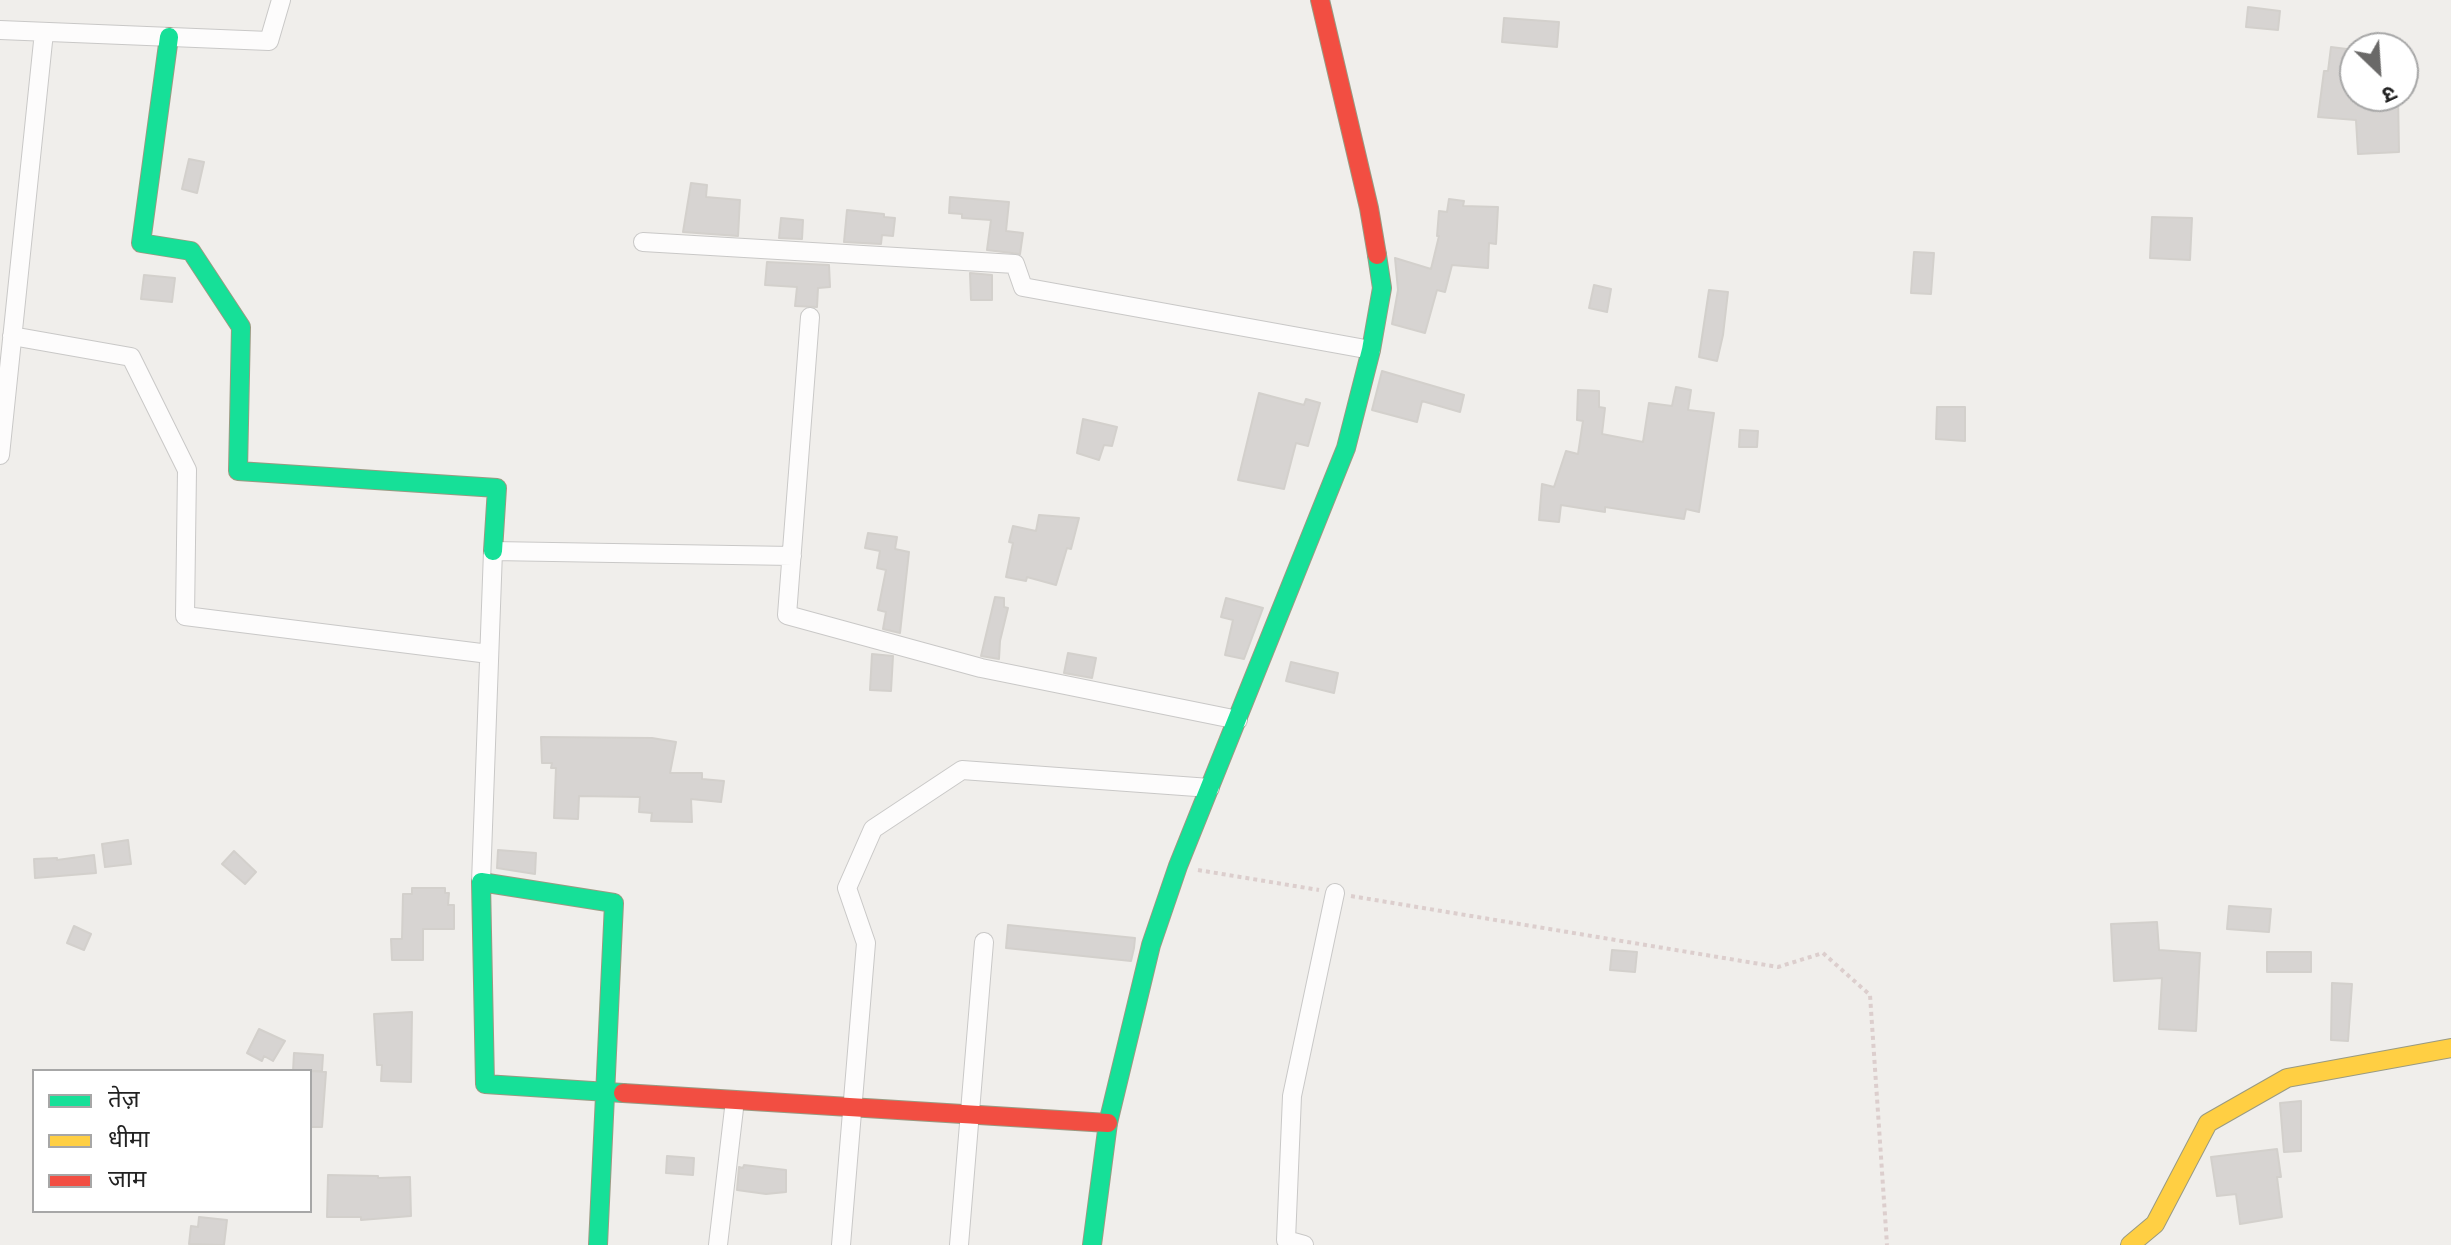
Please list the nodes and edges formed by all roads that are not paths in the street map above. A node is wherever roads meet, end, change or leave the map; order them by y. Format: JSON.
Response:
{"nodes":[{"id":1,"x":281,"y":0,"type":"edge"},
{"id":2,"x":1320,"y":0,"type":"edge"},
{"id":3,"x":0,"y":30,"type":"edge"},
{"id":4,"x":44,"y":32,"type":"junction"},
{"id":5,"x":169,"y":37,"type":"junction"},
{"id":6,"x":643,"y":242,"type":"dead end"},
{"id":7,"x":810,"y":317,"type":"dead end"},
{"id":8,"x":12,"y":336,"type":"junction"},
{"id":9,"x":1371,"y":350,"type":"junction"},
{"id":10,"x":0,"y":455,"type":"edge"},
{"id":11,"x":493,"y":551,"type":"junction"},
{"id":12,"x":792,"y":556,"type":"junction"},
{"id":13,"x":489,"y":654,"type":"junction"},
{"id":14,"x":1238,"y":720,"type":"junction"},
{"id":15,"x":1210,"y":788,"type":"junction"},
{"id":16,"x":481,"y":882,"type":"junction"},
{"id":17,"x":1335,"y":893,"type":"road end"},
{"id":18,"x":984,"y":942,"type":"dead end"},
{"id":19,"x":2451,"y":1048,"type":"edge"},
{"id":20,"x":604,"y":1092,"type":"junction"},
{"id":21,"x":735,"y":1100,"type":"junction"},
{"id":22,"x":852,"y":1107,"type":"junction"},
{"id":23,"x":970,"y":1114,"type":"junction"},
{"id":24,"x":1108,"y":1123,"type":"junction"},
{"id":25,"x":1299,"y":1244,"type":"edge"},
{"id":26,"x":598,"y":1245,"type":"edge"},
{"id":27,"x":718,"y":1245,"type":"edge"},
{"id":28,"x":841,"y":1245,"type":"edge"},
{"id":29,"x":959,"y":1245,"type":"edge"},
{"id":30,"x":1092,"y":1245,"type":"edge"},
{"id":31,"x":2130,"y":1245,"type":"edge"}],
"edges":[{"from":1,"to":5,"type":"street"},
{"from":2,"to":9,"type":"street"},
{"from":3,"to":4,"type":"street"},
{"from":4,"to":5,"type":"street"},
{"from":4,"to":8,"type":"street"},
{"from":5,"to":11,"type":"street"},
{"from":6,"to":9,"type":"street"},
{"from":7,"to":12,"type":"street"},
{"from":8,"to":10,"type":"street"},
{"from":8,"to":13,"type":"street"},
{"from":9,"to":14,"type":"street"},
{"from":11,"to":12,"type":"street"},
{"from":11,"to":13,"type":"street"},
{"from":12,"to":14,"type":"street"},
{"from":13,"to":16,"type":"street"},
{"from":14,"to":15,"type":"street"},
{"from":15,"to":22,"type":"street"},
{"from":15,"to":24,"type":"street"},
{"from":16,"to":20,"type":"street"},
{"from":16,"to":20,"type":"street"},
{"from":17,"to":25,"type":"street"},
{"from":18,"to":23,"type":"street"},
{"from":19,"to":31,"type":"street"},
{"from":20,"to":21,"type":"street"},
{"from":20,"to":26,"type":"street"},
{"from":21,"to":22,"type":"street"},
{"from":21,"to":27,"type":"street"},
{"from":22,"to":23,"type":"street"},
{"from":22,"to":28,"type":"street"},
{"from":23,"to":24,"type":"street"},
{"from":23,"to":29,"type":"street"},
{"from":24,"to":30,"type":"street"}]}
